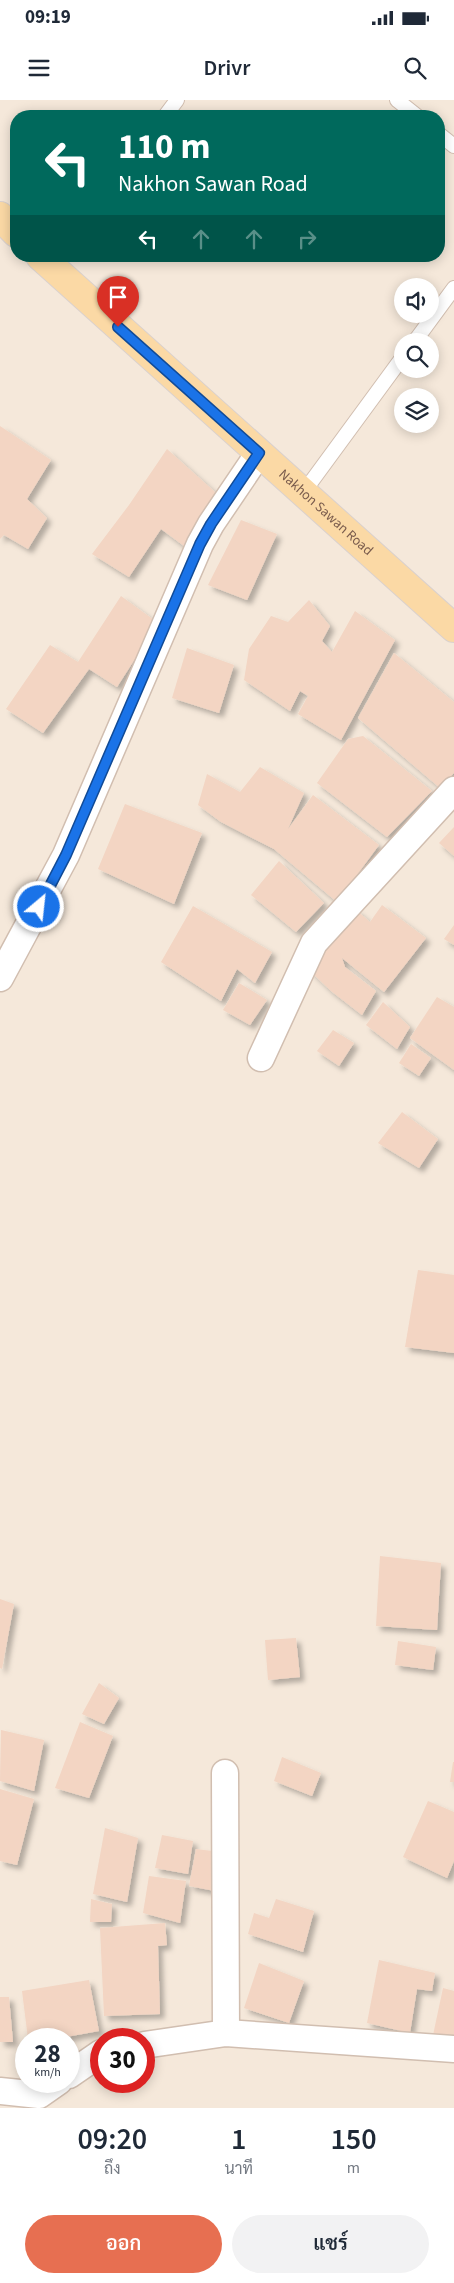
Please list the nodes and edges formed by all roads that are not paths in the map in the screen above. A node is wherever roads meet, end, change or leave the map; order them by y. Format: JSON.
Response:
{"nodes":[{"id":1,"x":178,"y":100,"type":"edge"},
{"id":2,"x":397,"y":100,"type":"edge"},
{"id":3,"x":170,"y":110,"type":"edge"},
{"id":4,"x":410,"y":110,"type":"edge"},
{"id":5,"x":0,"y":216,"type":"edge"},
{"id":6,"x":10,"y":227,"type":"edge"},
{"id":7,"x":50,"y":262,"type":"edge"},
{"id":8,"x":454,"y":288,"type":"edge"},
{"id":9,"x":421,"y":333,"type":"edge"},
{"id":10,"x":394,"y":369,"type":"edge"},
{"id":11,"x":259,"y":453,"type":"junction"},
{"id":12,"x":303,"y":493,"type":"junction"},
{"id":13,"x":454,"y":628,"type":"edge"},
{"id":14,"x":454,"y":790,"type":"edge"},
{"id":15,"x":0,"y":978,"type":"edge"},
{"id":16,"x":261,"y":1058,"type":"dead end"},
{"id":17,"x":225,"y":1773,"type":"dead end"},
{"id":18,"x":226,"y":2033,"type":"junction"},
{"id":19,"x":155,"y":2043,"type":"edge"},
{"id":20,"x":454,"y":2049,"type":"edge"},
{"id":21,"x":0,"y":2091,"type":"edge"},
{"id":22,"x":44,"y":2095,"type":"edge"}],
"edges":[{"from":1,"to":3,"type":"lane"},
{"from":2,"to":4,"type":"lane"},
{"from":5,"to":6,"type":"main road"},
{"from":7,"to":11,"type":"main road","name":"Nakhon Sawan Road"},
{"from":8,"to":9,"type":"lane"},
{"from":10,"to":12,"type":"lane"},
{"from":11,"to":12,"type":"main road","name":"Nakhon Sawan Road"},
{"from":11,"to":15,"type":"street"},
{"from":12,"to":13,"type":"main road","name":"Nakhon Sawan Road"},
{"from":14,"to":16,"type":"street"},
{"from":17,"to":18,"type":"street"},
{"from":18,"to":19,"type":"street"},
{"from":18,"to":20,"type":"street"},
{"from":21,"to":22,"type":"street"}]}
